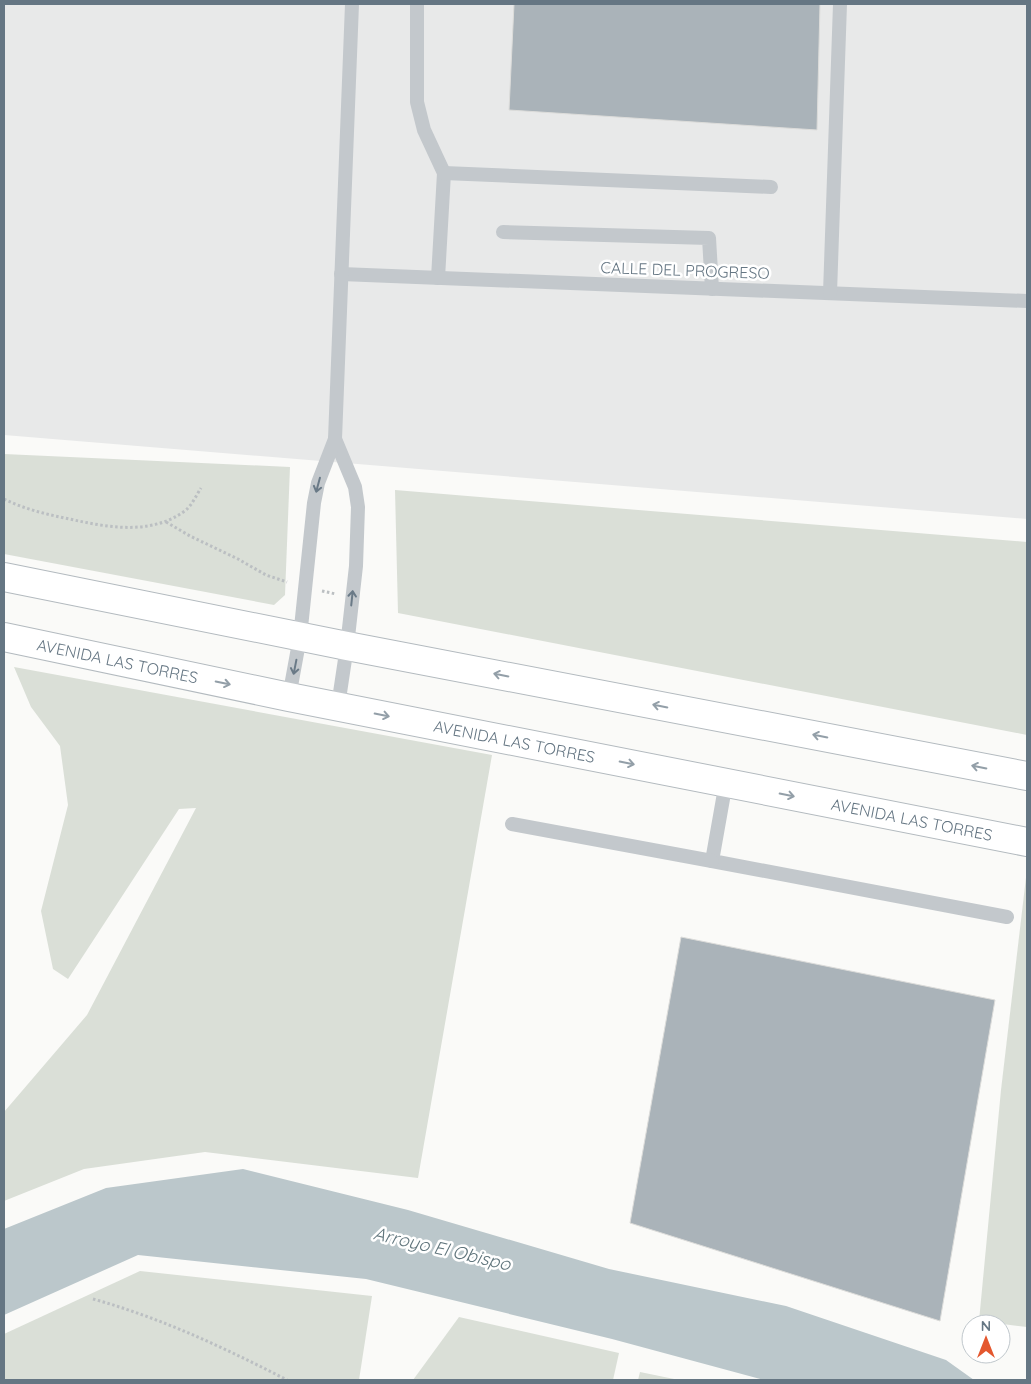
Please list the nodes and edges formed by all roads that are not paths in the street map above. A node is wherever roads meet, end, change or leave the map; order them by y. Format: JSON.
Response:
{"nodes":[{"id":1,"x":352,"y":4,"type":"edge"},
{"id":2,"x":417,"y":4,"type":"edge"},
{"id":3,"x":840,"y":4,"type":"edge"},
{"id":4,"x":444,"y":173,"type":"junction"},
{"id":5,"x":770,"y":187,"type":"dead end"},
{"id":6,"x":503,"y":232,"type":"dead end"},
{"id":7,"x":341,"y":274,"type":"junction"},
{"id":8,"x":438,"y":278,"type":"junction"},
{"id":9,"x":712,"y":288,"type":"junction"},
{"id":10,"x":830,"y":293,"type":"junction"},
{"id":11,"x":1027,"y":301,"type":"edge"},
{"id":12,"x":335,"y":439,"type":"junction"},
{"id":13,"x":4,"y":577,"type":"edge"},
{"id":14,"x":4,"y":637,"type":"edge"},
{"id":15,"x":300,"y":637,"type":"junction"},
{"id":16,"x":347,"y":646,"type":"junction"},
{"id":17,"x":289,"y":698,"type":"junction"},
{"id":18,"x":338,"y":706,"type":"junction"},
{"id":19,"x":1027,"y":776,"type":"edge"},
{"id":20,"x":726,"y":782,"type":"junction"},
{"id":21,"x":512,"y":824,"type":"dead end"},
{"id":22,"x":1027,"y":842,"type":"edge"},
{"id":23,"x":712,"y":861,"type":"junction"},
{"id":24,"x":1007,"y":917,"type":"dead end"}],
"edges":[{"from":1,"to":7,"type":"lane"},
{"from":2,"to":4,"type":"lane"},
{"from":3,"to":10,"type":"lane"},
{"from":4,"to":5,"type":"lane"},
{"from":4,"to":8,"type":"lane"},
{"from":6,"to":9,"type":"lane"},
{"from":7,"to":8,"type":"lane","name":"CALLE DEL PROGRESO"},
{"from":7,"to":12,"type":"lane"},
{"from":8,"to":9,"type":"lane","name":"CALLE DEL PROGRESO"},
{"from":9,"to":10,"type":"lane","name":"CALLE DEL PROGRESO"},
{"from":10,"to":11,"type":"lane","name":"CALLE DEL PROGRESO"},
{"from":12,"to":15,"type":"lane","one_way":true},
{"from":16,"to":12,"type":"lane","one_way":true},
{"from":13,"to":15,"type":"street"},
{"from":14,"to":17,"type":"street","name":"AVENIDA LAS TORRES","one_way":true},
{"from":15,"to":16,"type":"street"},
{"from":15,"to":17,"type":"lane","one_way":true},
{"from":16,"to":18,"type":"lane"},
{"from":19,"to":16,"type":"street","one_way":true},
{"from":17,"to":18,"type":"street","name":"AVENIDA LAS TORRES"},
{"from":18,"to":20,"type":"street","name":"AVENIDA LAS TORRES","one_way":true},
{"from":20,"to":22,"type":"street","name":"AVENIDA LAS TORRES","one_way":true},
{"from":20,"to":23,"type":"lane"},
{"from":21,"to":23,"type":"lane"},
{"from":23,"to":24,"type":"lane"}]}
